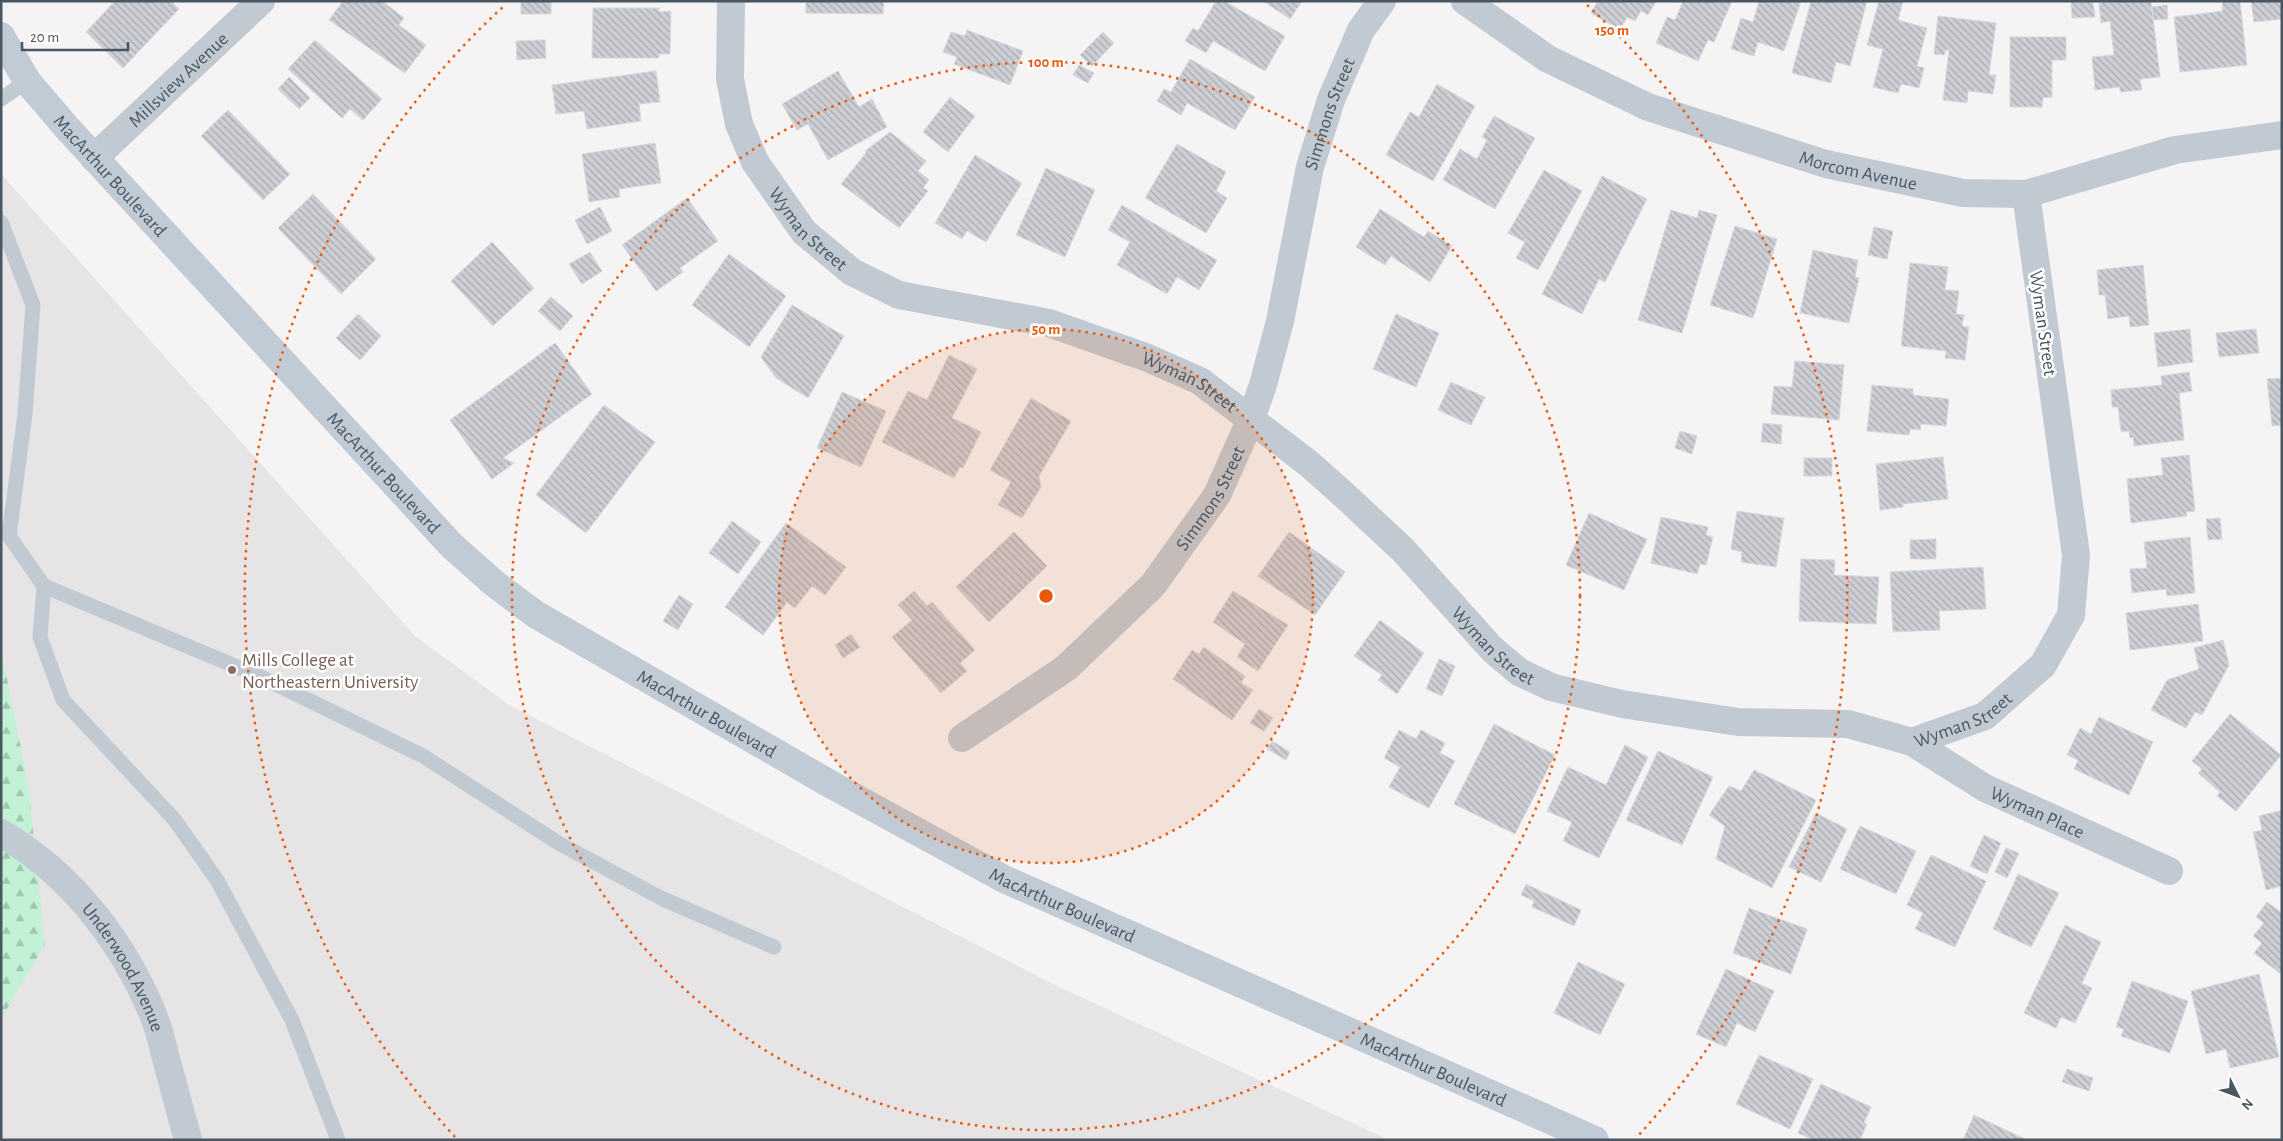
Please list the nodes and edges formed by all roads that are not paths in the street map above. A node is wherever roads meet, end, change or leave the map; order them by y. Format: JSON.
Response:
{"nodes":[{"id":1,"x":261,"y":1,"type":"edge"},
{"id":2,"x":731,"y":1,"type":"edge"},
{"id":3,"x":1382,"y":1,"type":"edge"},
{"id":4,"x":1465,"y":1,"type":"edge"},
{"id":5,"x":1,"y":36,"type":"edge"},
{"id":6,"x":27,"y":81,"type":"junction"},
{"id":7,"x":1,"y":99,"type":"edge"},
{"id":8,"x":2282,"y":136,"type":"edge"},
{"id":9,"x":94,"y":158,"type":"junction"},
{"id":10,"x":2026,"y":194,"type":"junction"},
{"id":11,"x":2,"y":228,"type":"edge"},
{"id":12,"x":1251,"y":419,"type":"junction"},
{"id":13,"x":44,"y":586,"type":"junction"},
{"id":14,"x":962,"y":738,"type":"dead end"},
{"id":15,"x":1912,"y":742,"type":"junction"},
{"id":16,"x":1,"y":832,"type":"edge"},
{"id":17,"x":2169,"y":871,"type":"dead end"},
{"id":18,"x":774,"y":947,"type":"dead end"},
{"id":19,"x":188,"y":1140,"type":"edge"},
{"id":20,"x":338,"y":1140,"type":"edge"},
{"id":21,"x":1595,"y":1140,"type":"edge"}],
"edges":[{"from":1,"to":9,"type":"street","name":"Millsview Avenue"},
{"from":2,"to":12,"type":"street","name":"Wyman Street"},
{"from":3,"to":12,"type":"street","name":"Simmons Street"},
{"from":4,"to":10,"type":"street","name":"Morcom Avenue"},
{"from":5,"to":6,"type":"main road","name":"MacArthur Boulevard"},
{"from":6,"to":7,"type":"lane"},
{"from":6,"to":9,"type":"main road","name":"MacArthur Boulevard"},
{"from":8,"to":10,"type":"street","name":"Morcom Avenue"},
{"from":9,"to":21,"type":"main road","name":"MacArthur Boulevard"},
{"from":10,"to":15,"type":"street","name":"Wyman Street"},
{"from":11,"to":13,"type":"lane"},
{"from":12,"to":14,"type":"street","name":"Simmons Street"},
{"from":12,"to":15,"type":"street","name":"Wyman Street"},
{"from":13,"to":18,"type":"lane"},
{"from":13,"to":20,"type":"lane"},
{"from":15,"to":17,"type":"street","name":"Wyman Place"},
{"from":16,"to":19,"type":"street","name":"Underwood Avenue"}]}
